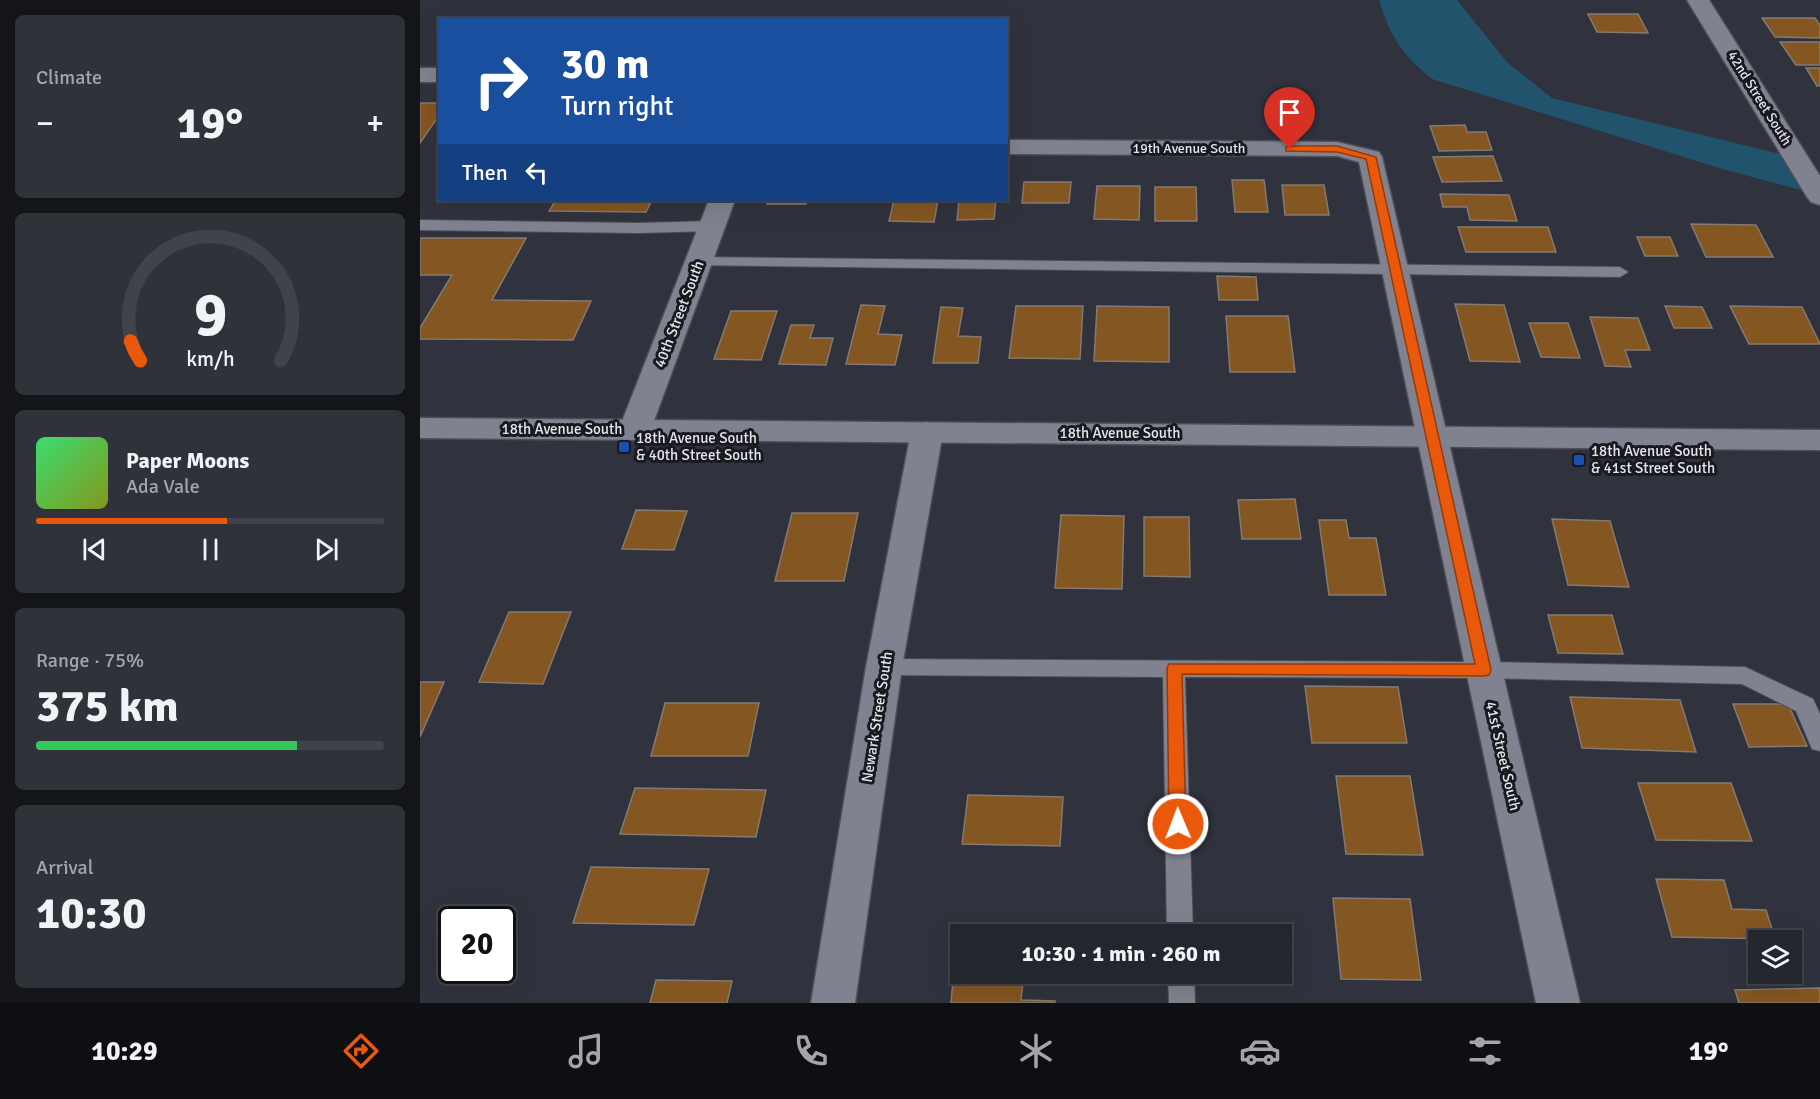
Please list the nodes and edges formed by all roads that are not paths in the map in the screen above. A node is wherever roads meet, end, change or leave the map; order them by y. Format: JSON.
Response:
{"nodes":[{"id":1,"x":1698,"y":0,"type":"edge"},
{"id":2,"x":420,"y":75,"type":"edge"},
{"id":3,"x":438,"y":75,"type":"edge"},
{"id":4,"x":1008,"y":147,"type":"edge"},
{"id":5,"x":1370,"y":157,"type":"joint"},
{"id":6,"x":1820,"y":197,"type":"edge"},
{"id":7,"x":722,"y":201,"type":"edge"},
{"id":8,"x":420,"y":225,"type":"edge"},
{"id":9,"x":712,"y":226,"type":"junction"},
{"id":10,"x":699,"y":262,"type":"junction"},
{"id":11,"x":1395,"y":268,"type":"junction"},
{"id":12,"x":1620,"y":272,"type":"dead end"},
{"id":13,"x":420,"y":428,"type":"edge"},
{"id":14,"x":635,"y":429,"type":"junction"},
{"id":15,"x":927,"y":432,"type":"junction"},
{"id":16,"x":1431,"y":436,"type":"junction"},
{"id":17,"x":1820,"y":440,"type":"edge"},
{"id":18,"x":884,"y":667,"type":"junction"},
{"id":19,"x":1174,"y":668,"type":"junction"},
{"id":20,"x":1484,"y":670,"type":"junction"},
{"id":21,"x":1820,"y":742,"type":"edge"},
{"id":22,"x":1180,"y":924,"type":"edge"},
{"id":23,"x":1181,"y":984,"type":"edge"},
{"id":24,"x":833,"y":1003,"type":"edge"},
{"id":25,"x":1182,"y":1003,"type":"edge"},
{"id":26,"x":1558,"y":1003,"type":"edge"}],
"edges":[{"from":1,"to":6,"type":"street","name":"42nd Street South"},
{"from":2,"to":3,"type":"street"},
{"from":4,"to":5,"type":"street","name":"19th Avenue South"},
{"from":5,"to":11,"type":"street","name":"41st Street South"},
{"from":7,"to":9,"type":"street","name":"40th Street South"},
{"from":8,"to":9,"type":"lane"},
{"from":9,"to":10,"type":"street","name":"40th Street South"},
{"from":10,"to":11,"type":"lane"},
{"from":10,"to":14,"type":"street","name":"40th Street South"},
{"from":11,"to":12,"type":"lane"},
{"from":11,"to":16,"type":"street","name":"41st Street South"},
{"from":13,"to":14,"type":"street","name":"18th Avenue South"},
{"from":14,"to":15,"type":"street","name":"18th Avenue South"},
{"from":15,"to":16,"type":"street","name":"18th Avenue South"},
{"from":15,"to":18,"type":"street","name":"Newark Street South"},
{"from":16,"to":17,"type":"street","name":"18th Avenue South"},
{"from":16,"to":20,"type":"street","name":"41st Street South"},
{"from":18,"to":19,"type":"lane"},
{"from":18,"to":24,"type":"street","name":"Newark Street South"},
{"from":19,"to":20,"type":"lane"},
{"from":19,"to":22,"type":"lane"},
{"from":20,"to":21,"type":"lane"},
{"from":20,"to":26,"type":"street","name":"41st Street South"},
{"from":23,"to":25,"type":"lane"}]}
